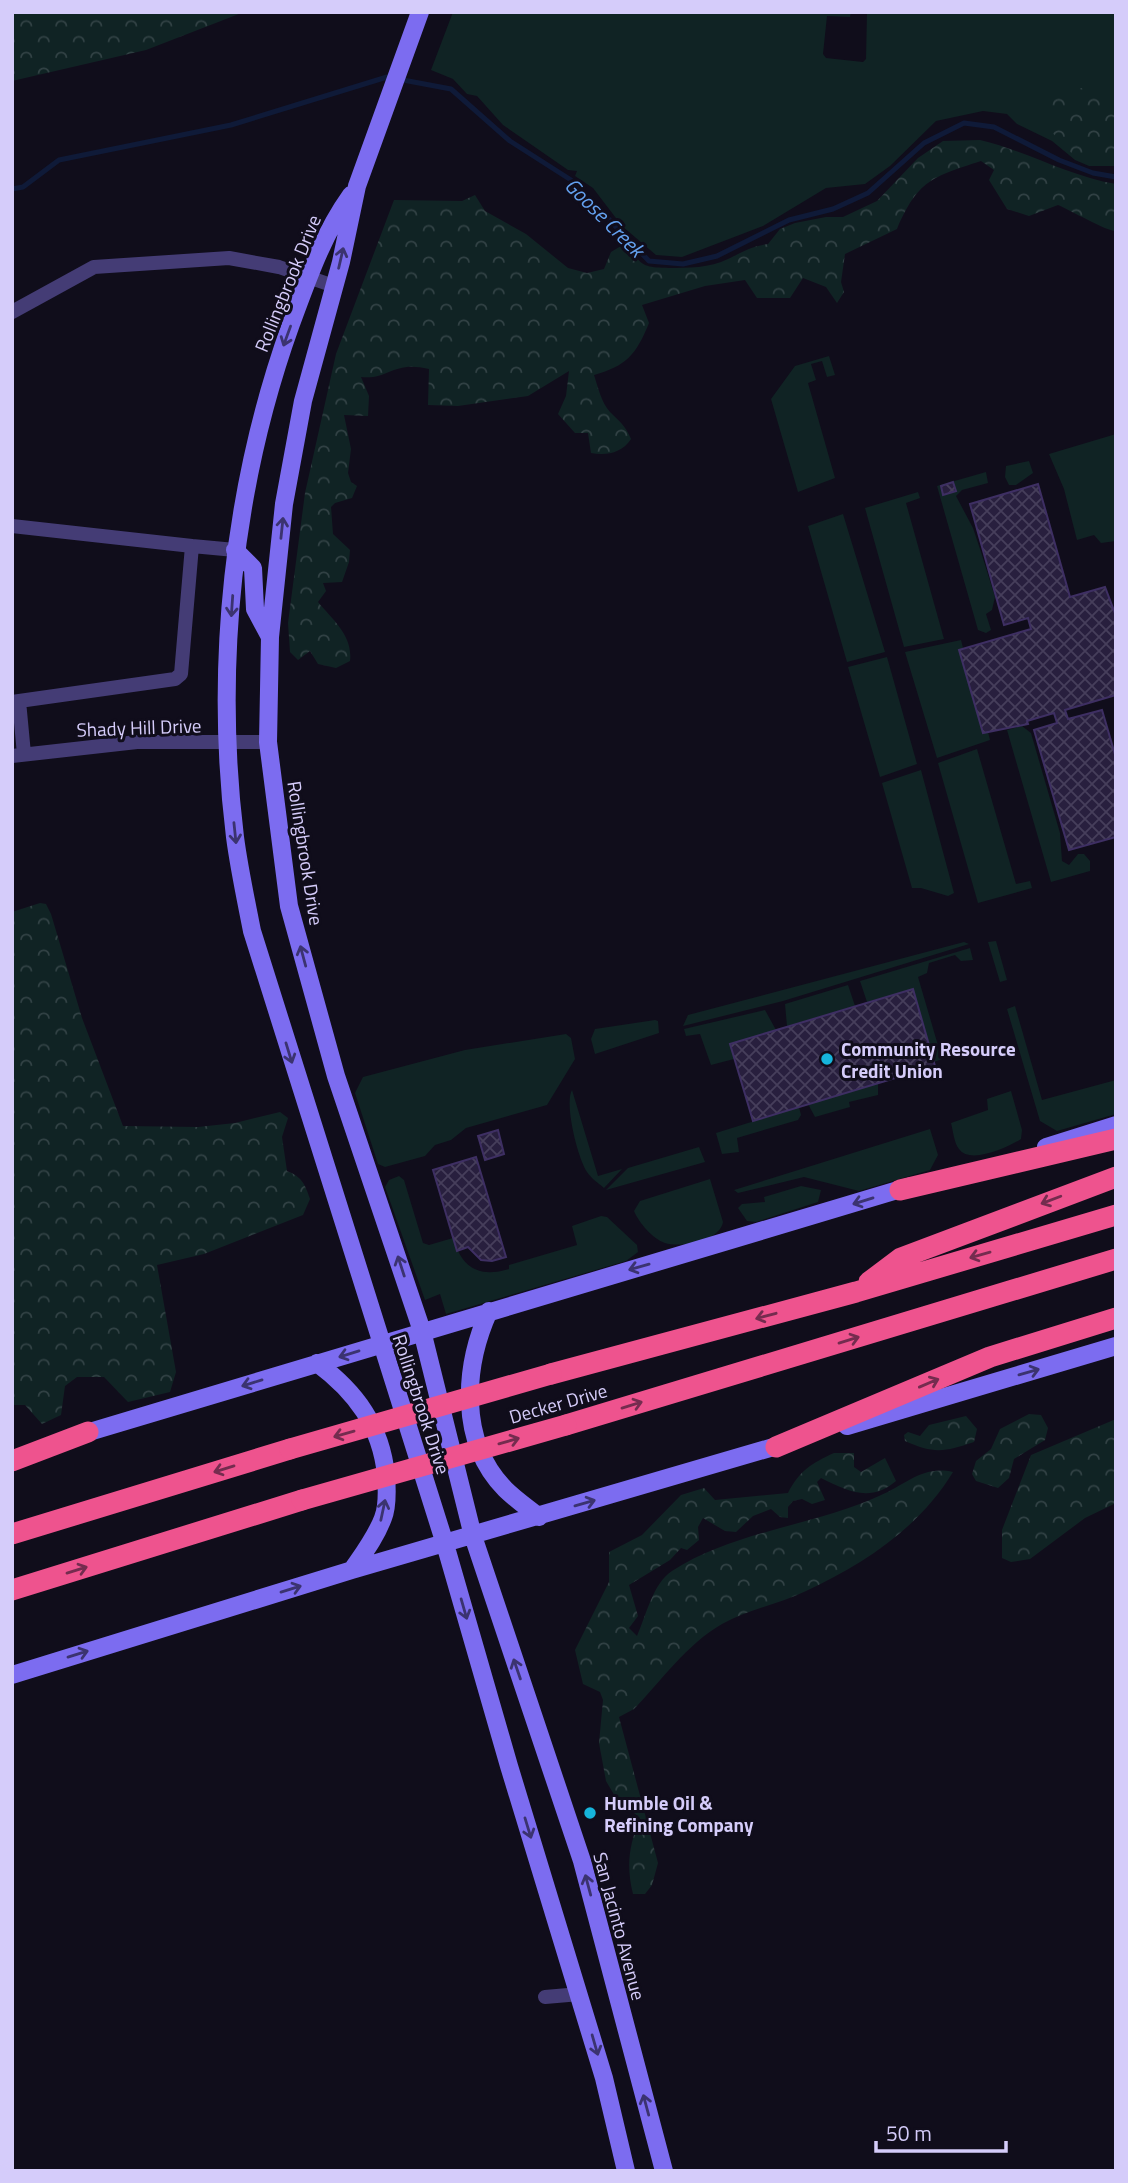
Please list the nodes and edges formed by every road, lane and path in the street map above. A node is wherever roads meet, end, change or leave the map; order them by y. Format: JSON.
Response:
{"nodes":[{"id":1,"x":420,"y":12,"type":"edge"},
{"id":2,"x":357,"y":186,"type":"junction"},
{"id":3,"x":308,"y":277,"type":"junction"},
{"id":4,"x":334,"y":286,"type":"junction"},
{"id":5,"x":12,"y":312,"type":"edge"},
{"id":6,"x":12,"y":526,"type":"edge"},
{"id":7,"x":192,"y":546,"type":"junction"},
{"id":8,"x":235,"y":550,"type":"junction"},
{"id":9,"x":270,"y":637,"type":"junction"},
{"id":10,"x":15,"y":701,"type":"edge"},
{"id":11,"x":228,"y":743,"type":"junction"},
{"id":12,"x":268,"y":743,"type":"junction"},
{"id":13,"x":18,"y":755,"type":"edge"},
{"id":14,"x":1116,"y":1125,"type":"edge"},
{"id":15,"x":1116,"y":1139,"type":"edge"},
{"id":16,"x":1116,"y":1177,"type":"edge"},
{"id":17,"x":900,"y":1189,"type":"junction"},
{"id":18,"x":1116,"y":1215,"type":"edge"},
{"id":19,"x":1116,"y":1259,"type":"edge"},
{"id":20,"x":856,"y":1292,"type":"junction"},
{"id":21,"x":489,"y":1311,"type":"junction"},
{"id":22,"x":1116,"y":1318,"type":"edge"},
{"id":23,"x":422,"y":1331,"type":"junction"},
{"id":24,"x":381,"y":1344,"type":"junction"},
{"id":25,"x":1116,"y":1346,"type":"edge"},
{"id":26,"x":317,"y":1363,"type":"junction"},
{"id":27,"x":88,"y":1432,"type":"junction"},
{"id":28,"x":776,"y":1447,"type":"junction"},
{"id":29,"x":12,"y":1454,"type":"edge"},
{"id":30,"x":12,"y":1461,"type":"edge"},
{"id":31,"x":539,"y":1517,"type":"junction"},
{"id":32,"x":12,"y":1534,"type":"edge"},
{"id":33,"x":473,"y":1536,"type":"junction"},
{"id":34,"x":445,"y":1544,"type":"junction"},
{"id":35,"x":352,"y":1570,"type":"junction"},
{"id":36,"x":12,"y":1590,"type":"edge"},
{"id":37,"x":12,"y":1675,"type":"edge"},
{"id":38,"x":580,"y":1994,"type":"junction"},
{"id":39,"x":545,"y":1997,"type":"dead end"},
{"id":40,"x":626,"y":2171,"type":"edge"},
{"id":41,"x":664,"y":2171,"type":"edge"}],
"edges":[{"from":1,"to":2,"type":"main road"},
{"from":2,"to":3,"type":"main road","name":"Rollingbrook Drive"},
{"from":4,"to":2,"type":"main road","name":"Rollingbrook Drive","one_way":true},
{"from":3,"to":4,"type":"street"},
{"from":3,"to":5,"type":"street"},
{"from":3,"to":8,"type":"main road","name":"Rollingbrook Drive","one_way":true},
{"from":9,"to":4,"type":"main road","name":"Rollingbrook Drive","one_way":true},
{"from":6,"to":7,"type":"street"},
{"from":7,"to":8,"type":"street"},
{"from":7,"to":10,"type":"street"},
{"from":8,"to":9,"type":"main road"},
{"from":8,"to":11,"type":"main road","name":"Rollingbrook Drive","one_way":true},
{"from":9,"to":12,"type":"main road","name":"Rollingbrook Drive"},
{"from":10,"to":13,"type":"street"},
{"from":11,"to":12,"type":"street","name":"Shady Hill Drive"},
{"from":11,"to":13,"type":"street","name":"Shady Hill Drive"},
{"from":11,"to":24,"type":"main road","name":"Rollingbrook Drive","one_way":true},
{"from":23,"to":12,"type":"main road","name":"Rollingbrook Drive","one_way":true},
{"from":14,"to":17,"type":"main road"},
{"from":15,"to":17,"type":"highway"},
{"from":16,"to":20,"type":"highway","one_way":true},
{"from":17,"to":21,"type":"main road","one_way":true},
{"from":18,"to":20,"type":"highway","name":"Decker Drive","one_way":true},
{"from":36,"to":19,"type":"highway","name":"Decker Drive","one_way":true,"bridge":true},
{"from":20,"to":32,"type":"highway","name":"Decker Drive","one_way":true,"bridge":true},
{"from":21,"to":23,"type":"main road"},
{"from":21,"to":31,"type":"main road"},
{"from":28,"to":22,"type":"highway","one_way":true},
{"from":23,"to":24,"type":"main road"},
{"from":23,"to":33,"type":"main road","name":"Rollingbrook Drive"},
{"from":24,"to":26,"type":"main road","one_way":true},
{"from":24,"to":34,"type":"main road","name":"Rollingbrook Drive"},
{"from":28,"to":25,"type":"main road","one_way":true},
{"from":26,"to":27,"type":"main road","one_way":true},
{"from":35,"to":26,"type":"main road","one_way":true},
{"from":27,"to":29,"type":"main road"},
{"from":27,"to":30,"type":"highway"},
{"from":31,"to":28,"type":"main road","one_way":true},
{"from":31,"to":33,"type":"main road"},
{"from":33,"to":34,"type":"main road"},
{"from":41,"to":33,"type":"main road","name":"San Jacinto Avenue","one_way":true},
{"from":34,"to":35,"type":"main road"},
{"from":34,"to":38,"type":"main road","one_way":true},
{"from":37,"to":35,"type":"main road","one_way":true},
{"from":38,"to":39,"type":"street"},
{"from":38,"to":40,"type":"main road","one_way":true}]}
